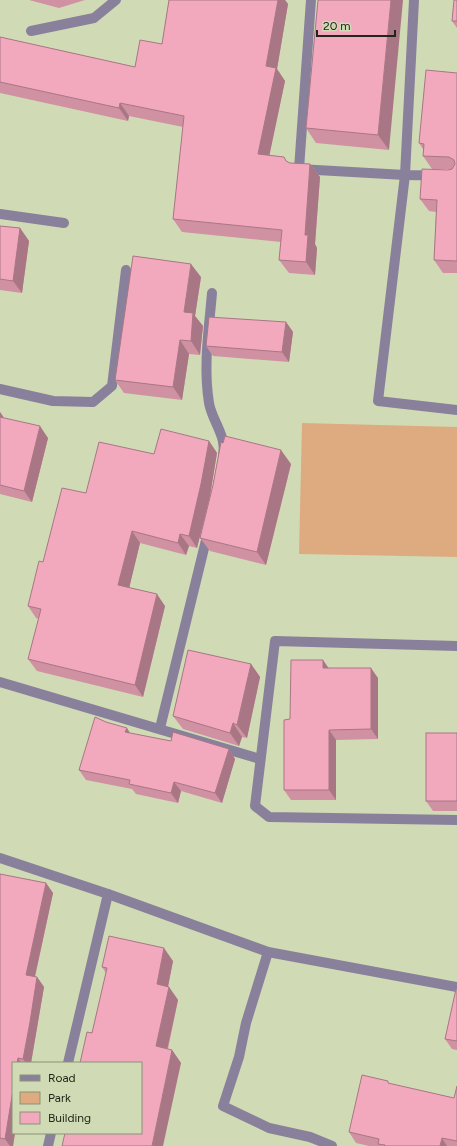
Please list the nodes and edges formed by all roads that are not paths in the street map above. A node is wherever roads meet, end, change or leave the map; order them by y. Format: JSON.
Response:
{"nodes":[{"id":1,"x":116,"y":0,"type":"edge"},
{"id":2,"x":311,"y":0,"type":"edge"},
{"id":3,"x":414,"y":0,"type":"edge"},
{"id":4,"x":31,"y":31,"type":"dead end"},
{"id":5,"x":405,"y":175,"type":"junction"},
{"id":6,"x":457,"y":176,"type":"edge"},
{"id":7,"x":0,"y":214,"type":"edge"},
{"id":8,"x":64,"y":223,"type":"dead end"},
{"id":9,"x":126,"y":270,"type":"dead end"},
{"id":10,"x":212,"y":293,"type":"dead end"},
{"id":11,"x":0,"y":389,"type":"edge"},
{"id":12,"x":457,"y":410,"type":"edge"},
{"id":13,"x":221,"y":466,"type":"edge"},
{"id":14,"x":211,"y":520,"type":"edge"},
{"id":15,"x":457,"y":646,"type":"edge"},
{"id":16,"x":0,"y":682,"type":"edge"},
{"id":17,"x":160,"y":728,"type":"junction"},
{"id":18,"x":260,"y":759,"type":"junction"},
{"id":19,"x":457,"y":820,"type":"edge"},
{"id":20,"x":0,"y":858,"type":"edge"},
{"id":21,"x":108,"y":894,"type":"junction"},
{"id":22,"x":268,"y":952,"type":"junction"},
{"id":23,"x":457,"y":987,"type":"edge"},
{"id":24,"x":68,"y":1062,"type":"edge"},
{"id":25,"x":51,"y":1134,"type":"edge"},
{"id":26,"x":48,"y":1146,"type":"edge"},
{"id":27,"x":332,"y":1146,"type":"edge"}],
"edges":[{"from":1,"to":4,"type":"street"},
{"from":2,"to":5,"type":"street"},
{"from":3,"to":5,"type":"street"},
{"from":5,"to":6,"type":"street"},
{"from":5,"to":12,"type":"street"},
{"from":7,"to":8,"type":"street"},
{"from":9,"to":11,"type":"street"},
{"from":10,"to":13,"type":"street"},
{"from":14,"to":17,"type":"street"},
{"from":15,"to":18,"type":"street"},
{"from":16,"to":17,"type":"street"},
{"from":17,"to":18,"type":"street"},
{"from":18,"to":19,"type":"street"},
{"from":20,"to":21,"type":"street"},
{"from":21,"to":22,"type":"street"},
{"from":21,"to":24,"type":"street"},
{"from":22,"to":23,"type":"street"},
{"from":22,"to":27,"type":"street"},
{"from":25,"to":26,"type":"street"}]}
